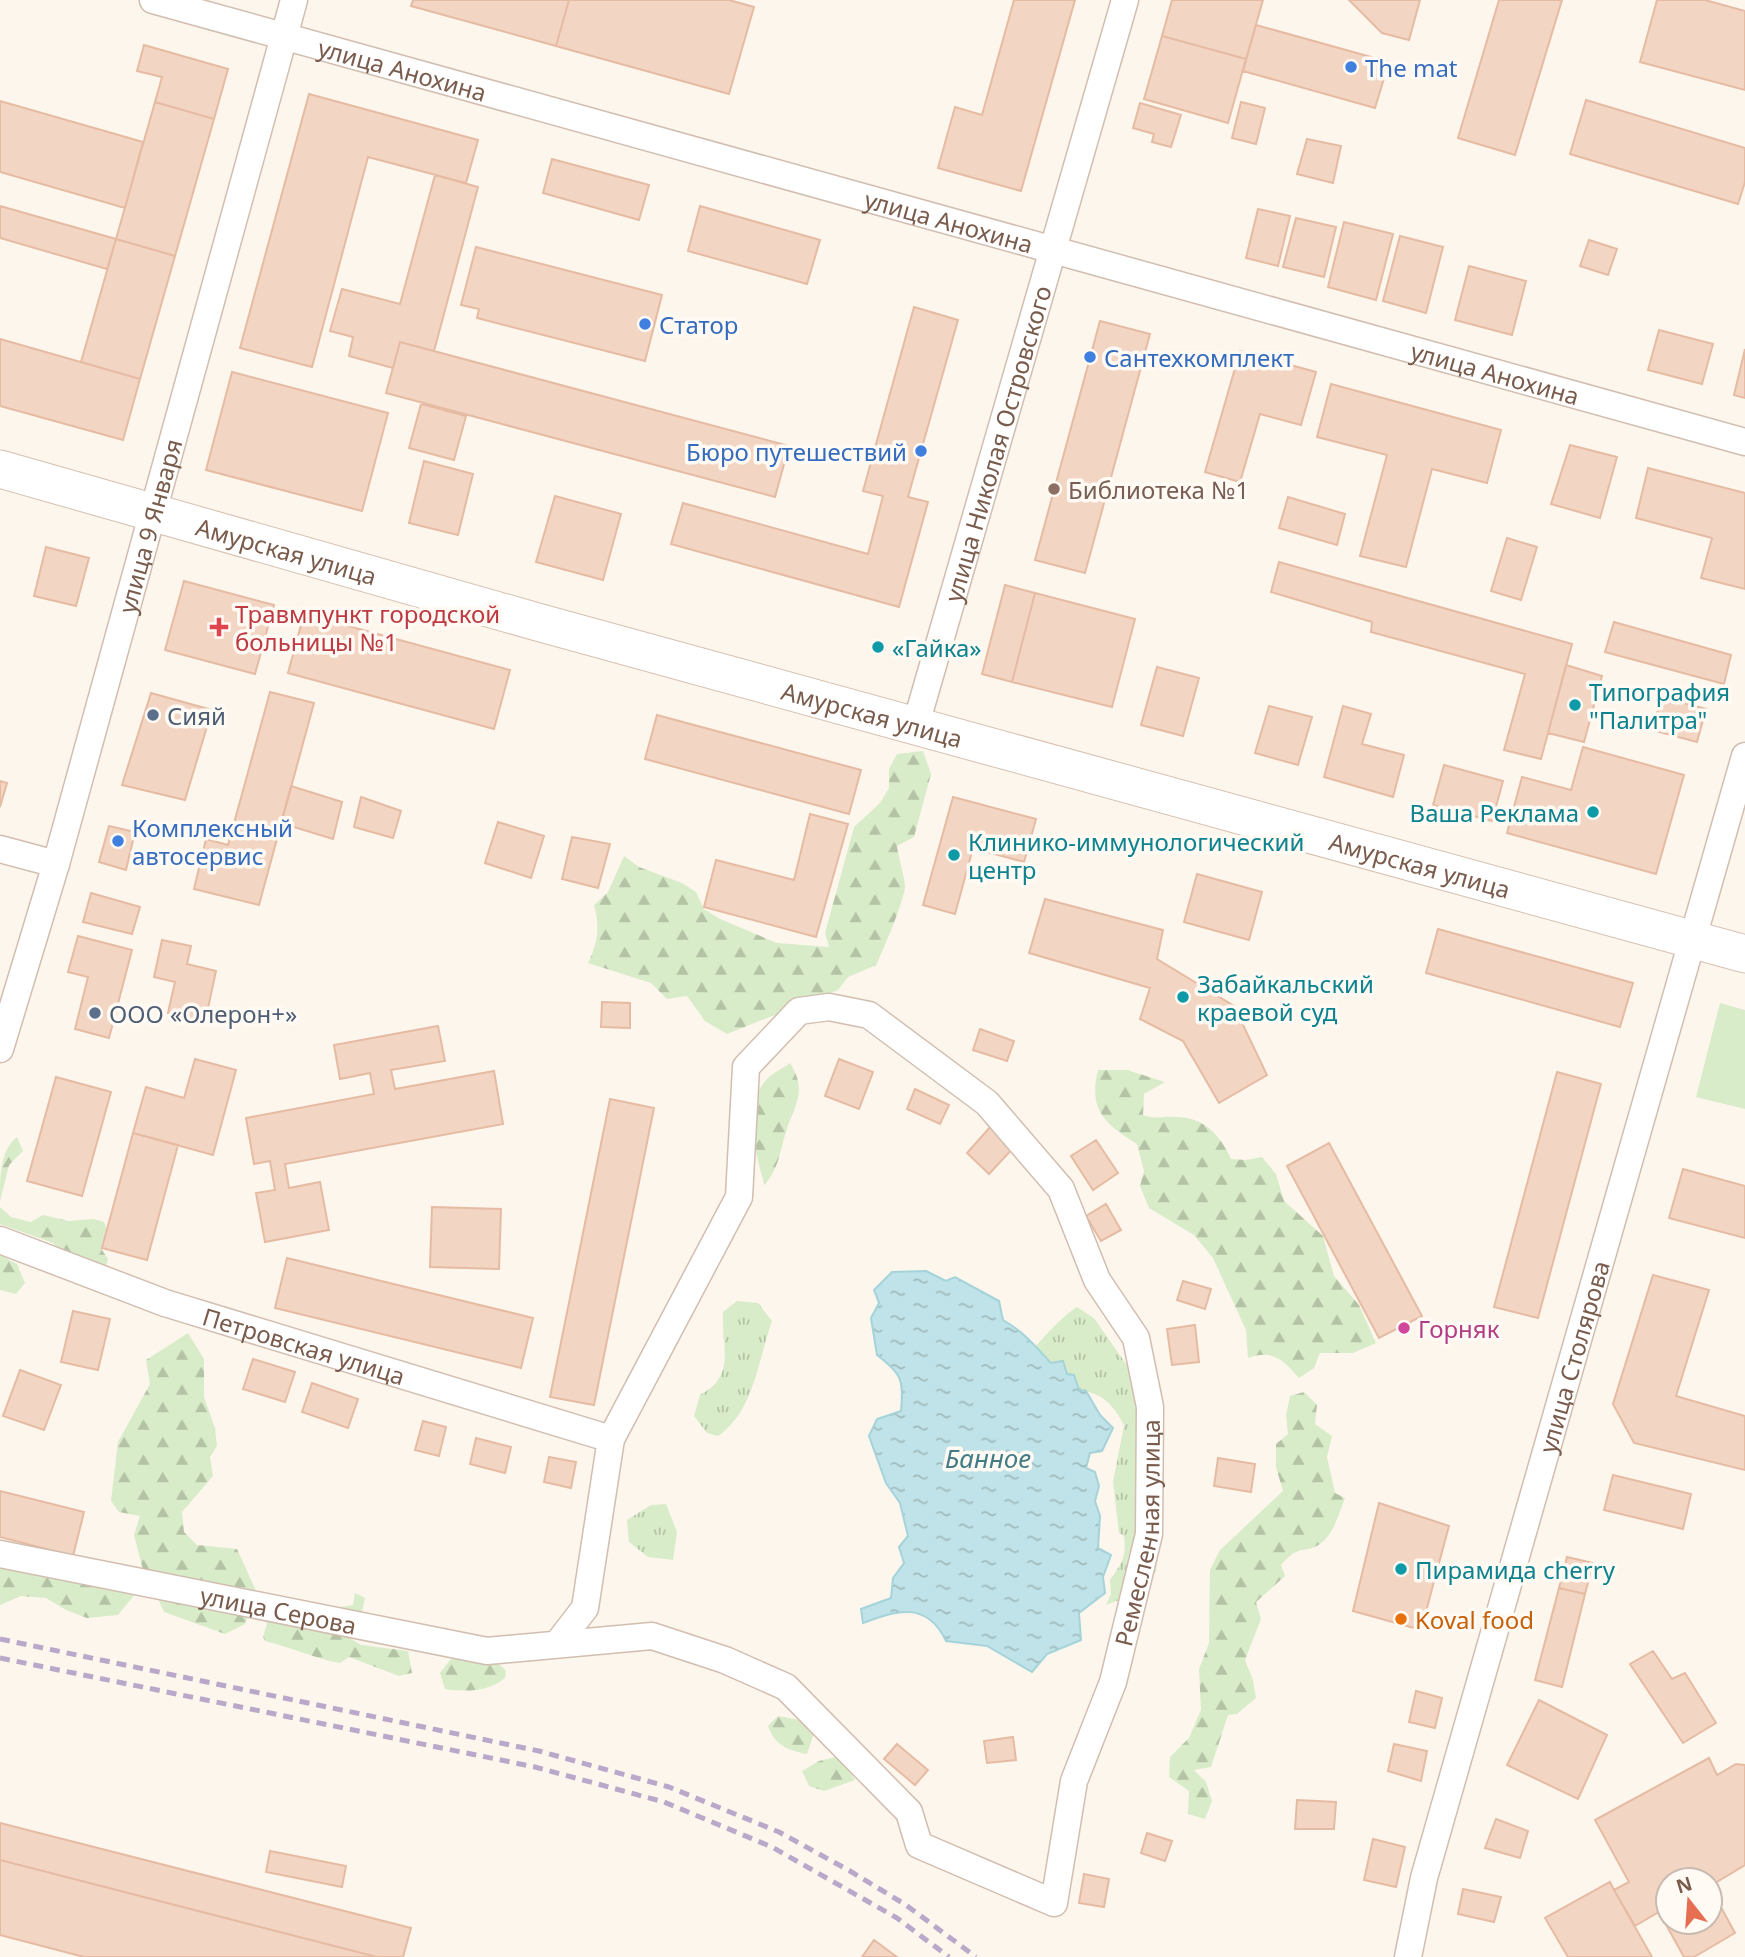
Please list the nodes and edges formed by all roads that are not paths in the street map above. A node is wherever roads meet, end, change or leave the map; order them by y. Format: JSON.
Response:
{"nodes":[{"id":1,"x":153,"y":0,"type":"edge"},
{"id":2,"x":294,"y":0,"type":"edge"},
{"id":3,"x":1125,"y":0,"type":"edge"},
{"id":4,"x":283,"y":35,"type":"junction"},
{"id":5,"x":1053,"y":248,"type":"junction"},
{"id":6,"x":1745,"y":442,"type":"edge"},
{"id":7,"x":0,"y":470,"type":"edge"},
{"id":8,"x":153,"y":511,"type":"junction"},
{"id":9,"x":916,"y":724,"type":"junction"},
{"id":10,"x":1745,"y":756,"type":"edge"},
{"id":11,"x":0,"y":849,"type":"edge"},
{"id":12,"x":56,"y":864,"type":"junction"},
{"id":13,"x":1692,"y":940,"type":"junction"},
{"id":14,"x":1745,"y":954,"type":"edge"},
{"id":15,"x":0,"y":1049,"type":"edge"},
{"id":16,"x":0,"y":1240,"type":"edge"},
{"id":17,"x":611,"y":1439,"type":"junction"},
{"id":18,"x":0,"y":1554,"type":"edge"},
{"id":19,"x":558,"y":1643,"type":"junction"},
{"id":20,"x":1054,"y":1903,"type":"joint"},
{"id":21,"x":1408,"y":1957,"type":"edge"}],
"edges":[{"from":1,"to":4,"type":"street","name":"улица Анохина"},
{"from":2,"to":4,"type":"street","name":"улица 9 Января"},
{"from":3,"to":5,"type":"street","name":"улица Николая Островского"},
{"from":4,"to":5,"type":"street","name":"улица Анохина"},
{"from":4,"to":8,"type":"street","name":"улица 9 Января"},
{"from":5,"to":6,"type":"street","name":"улица Анохина"},
{"from":5,"to":9,"type":"street","name":"улица Николая Островского"},
{"from":7,"to":8,"type":"main road","name":"Амурская улица"},
{"from":8,"to":9,"type":"main road","name":"Амурская улица"},
{"from":8,"to":12,"type":"street","name":"улица 9 Января"},
{"from":9,"to":13,"type":"main road","name":"Амурская улица"},
{"from":10,"to":13,"type":"street","name":"улица Столярова"},
{"from":11,"to":12,"type":"street"},
{"from":12,"to":15,"type":"street","name":"улица 9 Января"},
{"from":13,"to":14,"type":"main road","name":"Амурская улица"},
{"from":13,"to":21,"type":"street","name":"улица Столярова"},
{"from":16,"to":17,"type":"street","name":"Петровская улица"},
{"from":17,"to":19,"type":"street","name":"Ремесленная улица"},
{"from":17,"to":20,"type":"street","name":"Ремесленная улица"},
{"from":18,"to":19,"type":"street","name":"улица Серова"},
{"from":19,"to":20,"type":"street","name":"улица Серова"}]}
